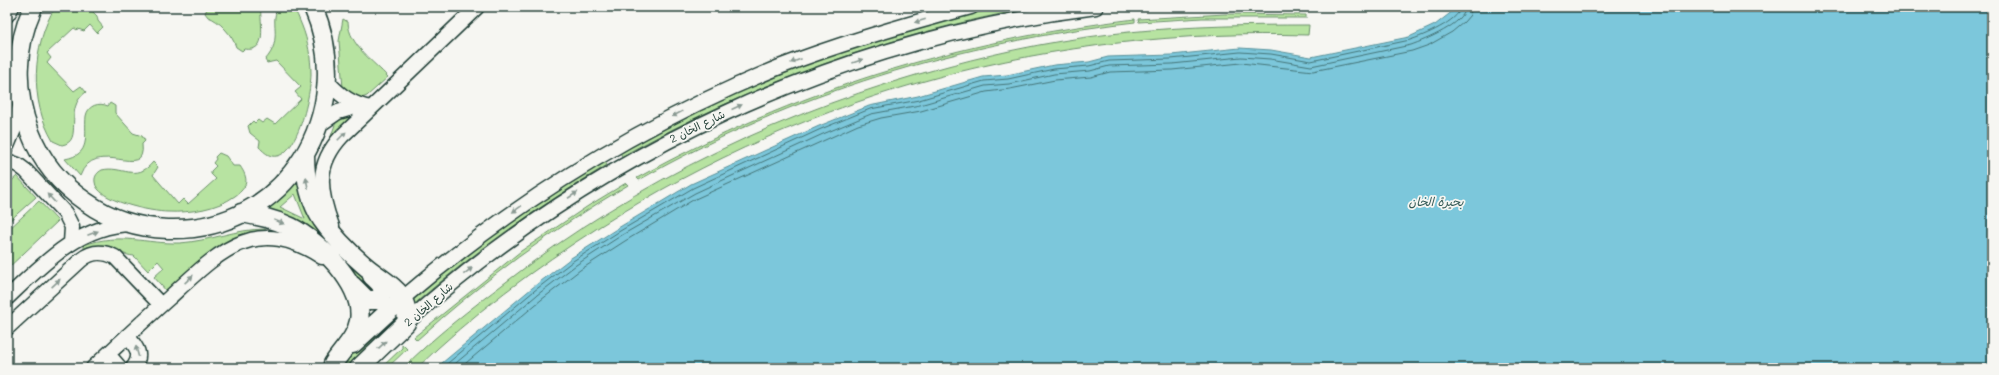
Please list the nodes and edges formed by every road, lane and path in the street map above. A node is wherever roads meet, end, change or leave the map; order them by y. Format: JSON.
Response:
{"nodes":[{"id":1,"x":12,"y":7,"type":"edge"},
{"id":2,"x":33,"y":7,"type":"edge"},
{"id":3,"x":313,"y":7,"type":"edge"},
{"id":4,"x":477,"y":7,"type":"edge"},
{"id":5,"x":971,"y":7,"type":"edge"},
{"id":6,"x":1096,"y":7,"type":"edge"},
{"id":7,"x":7,"y":15,"type":"edge"},
{"id":8,"x":19,"y":58,"type":"junction"},
{"id":9,"x":7,"y":73,"type":"edge"},
{"id":10,"x":328,"y":82,"type":"junction"},
{"id":11,"x":21,"y":101,"type":"junction"},
{"id":12,"x":365,"y":107,"type":"junction"},
{"id":13,"x":319,"y":125,"type":"junction"},
{"id":14,"x":7,"y":146,"type":"edge"},
{"id":15,"x":305,"y":155,"type":"junction"},
{"id":16,"x":7,"y":161,"type":"edge"},
{"id":17,"x":241,"y":213,"type":"junction"},
{"id":18,"x":134,"y":224,"type":"junction"},
{"id":19,"x":337,"y":237,"type":"junction"},
{"id":20,"x":71,"y":243,"type":"junction"},
{"id":21,"x":364,"y":266,"type":"junction"},
{"id":22,"x":41,"y":267,"type":"junction"},
{"id":23,"x":337,"y":267,"type":"junction"},
{"id":24,"x":349,"y":284,"type":"junction"},
{"id":25,"x":144,"y":288,"type":"junction"},
{"id":26,"x":7,"y":298,"type":"edge"},
{"id":27,"x":402,"y":298,"type":"junction"},
{"id":28,"x":161,"y":305,"type":"junction"},
{"id":29,"x":24,"y":312,"type":"junction"},
{"id":30,"x":406,"y":323,"type":"junction"},
{"id":31,"x":7,"y":328,"type":"edge"},
{"id":32,"x":128,"y":336,"type":"junction"},
{"id":33,"x":108,"y":354,"type":"junction"},
{"id":34,"x":331,"y":366,"type":"edge"},
{"id":35,"x":93,"y":368,"type":"edge"},
{"id":36,"x":120,"y":368,"type":"edge"},
{"id":37,"x":133,"y":368,"type":"edge"},
{"id":38,"x":359,"y":368,"type":"edge"}],
"edges":[{"from":1,"to":7,"type":"street"},
{"from":2,"to":8,"type":"main road"},
{"from":3,"to":10,"type":"main road"},
{"from":4,"to":12,"type":"street"},
{"from":5,"to":27,"type":"street","name":"شارع الخان 2","one_way":true},
{"from":30,"to":6,"type":"street","name":"شارع الخان 2","one_way":true},
{"from":8,"to":9,"type":"street"},
{"from":8,"to":11,"type":"main road"},
{"from":10,"to":12,"type":"street"},
{"from":10,"to":13,"type":"main road"},
{"from":11,"to":14,"type":"street"},
{"from":11,"to":18,"type":"main road"},
{"from":12,"to":13,"type":"street"},
{"from":19,"to":12,"type":"street","one_way":true},
{"from":13,"to":15,"type":"main road"},
{"from":15,"to":17,"type":"main road"},
{"from":19,"to":15,"type":"main road","one_way":true},
{"from":20,"to":16,"type":"street","one_way":true},
{"from":17,"to":18,"type":"main road"},
{"from":17,"to":23,"type":"main road","one_way":true},
{"from":20,"to":18,"type":"street","one_way":true},
{"from":19,"to":21,"type":"main road"},
{"from":20,"to":22,"type":"street"},
{"from":21,"to":24,"type":"main road"},
{"from":21,"to":27,"type":"main road"},
{"from":22,"to":26,"type":"street"},
{"from":22,"to":29,"type":"street"},
{"from":23,"to":24,"type":"main road"},
{"from":28,"to":23,"type":"street","one_way":true},
{"from":24,"to":34,"type":"main road"},
{"from":25,"to":28,"type":"street"},
{"from":29,"to":25,"type":"street","one_way":true},
{"from":25,"to":32,"type":"street"},
{"from":27,"to":30,"type":"main road"},
{"from":27,"to":34,"type":"main road","name":"شارع الخان 2"},
{"from":28,"to":32,"type":"street"},
{"from":29,"to":31,"type":"street"},
{"from":38,"to":30,"type":"main road","name":"شارع الخان 2","one_way":true},
{"from":32,"to":33,"type":"street"},
{"from":37,"to":32,"type":"street","one_way":true},
{"from":33,"to":35,"type":"street"},
{"from":33,"to":36,"type":"street"}]}
